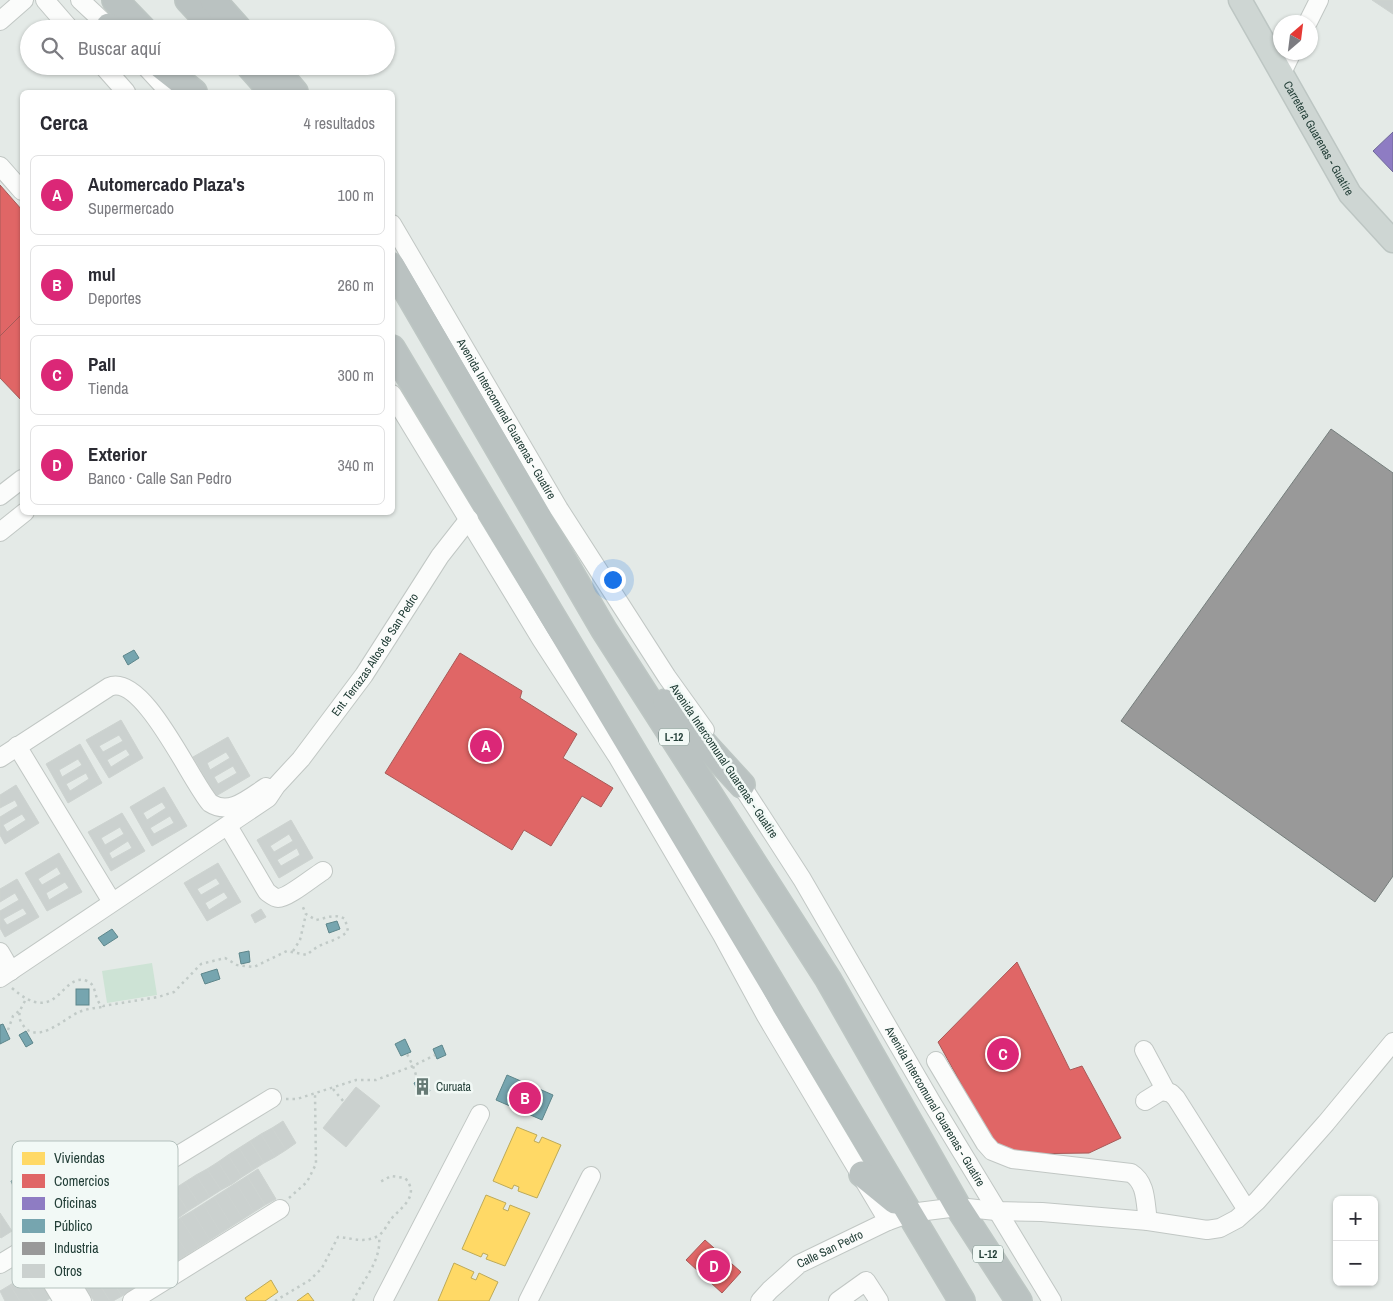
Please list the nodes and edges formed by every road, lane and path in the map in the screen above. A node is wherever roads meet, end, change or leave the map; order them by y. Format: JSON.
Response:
{"nodes":[{"id":1,"x":24,"y":0,"type":"edge"},
{"id":2,"x":45,"y":0,"type":"edge"},
{"id":3,"x":80,"y":0,"type":"edge"},
{"id":4,"x":115,"y":0,"type":"edge"},
{"id":5,"x":188,"y":0,"type":"edge"},
{"id":6,"x":213,"y":0,"type":"edge"},
{"id":7,"x":1240,"y":0,"type":"edge"},
{"id":8,"x":1319,"y":0,"type":"edge"},
{"id":9,"x":1312,"y":15,"type":"edge"},
{"id":10,"x":62,"y":20,"type":"edge"},
{"id":11,"x":102,"y":20,"type":"edge"},
{"id":12,"x":134,"y":20,"type":"edge"},
{"id":13,"x":206,"y":20,"type":"edge"},
{"id":14,"x":231,"y":20,"type":"edge"},
{"id":15,"x":0,"y":21,"type":"edge"},
{"id":16,"x":1288,"y":60,"type":"edge"},
{"id":17,"x":1282,"y":73,"type":"junction"},
{"id":18,"x":111,"y":75,"type":"edge"},
{"id":19,"x":153,"y":75,"type":"edge"},
{"id":20,"x":172,"y":75,"type":"edge"},
{"id":21,"x":186,"y":75,"type":"edge"},
{"id":22,"x":256,"y":75,"type":"edge"},
{"id":23,"x":280,"y":75,"type":"edge"},
{"id":24,"x":124,"y":90,"type":"edge"},
{"id":25,"x":167,"y":90,"type":"edge"},
{"id":26,"x":191,"y":90,"type":"edge"},
{"id":27,"x":199,"y":90,"type":"edge"},
{"id":28,"x":270,"y":90,"type":"edge"},
{"id":29,"x":292,"y":90,"type":"edge"},
{"id":30,"x":0,"y":166,"type":"edge"},
{"id":31,"x":20,"y":189,"type":"edge"},
{"id":32,"x":395,"y":229,"type":"edge"},
{"id":33,"x":1393,"y":241,"type":"edge"},
{"id":34,"x":395,"y":271,"type":"edge"},
{"id":35,"x":395,"y":353,"type":"edge"},
{"id":36,"x":395,"y":399,"type":"edge"},
{"id":37,"x":20,"y":481,"type":"edge"},
{"id":38,"x":0,"y":496,"type":"edge"},
{"id":39,"x":21,"y":515,"type":"edge"},
{"id":40,"x":469,"y":519,"type":"junction"},
{"id":41,"x":0,"y":532,"type":"edge"},
{"id":42,"x":604,"y":630,"type":"junction"},
{"id":43,"x":18,"y":746,"type":"junction"},
{"id":44,"x":0,"y":758,"type":"edge"},
{"id":45,"x":742,"y":785,"type":"junction"},
{"id":46,"x":276,"y":786,"type":"junction"},
{"id":47,"x":228,"y":826,"type":"junction"},
{"id":48,"x":323,"y":871,"type":"dead end"},
{"id":49,"x":294,"y":890,"type":"junction"},
{"id":50,"x":112,"y":902,"type":"junction"},
{"id":51,"x":306,"y":914,"type":"junction"},
{"id":52,"x":292,"y":950,"type":"junction"},
{"id":53,"x":0,"y":952,"type":"edge"},
{"id":54,"x":4,"y":976,"type":"edge"},
{"id":55,"x":26,"y":1000,"type":"junction"},
{"id":56,"x":103,"y":1006,"type":"junction"},
{"id":57,"x":19,"y":1011,"type":"junction"},
{"id":58,"x":8,"y":1030,"type":"dead end"},
{"id":59,"x":1393,"y":1042,"type":"edge"},
{"id":60,"x":1144,"y":1050,"type":"dead end"},
{"id":61,"x":407,"y":1054,"type":"dead end"},
{"id":62,"x":435,"y":1055,"type":"dead end"},
{"id":63,"x":936,"y":1061,"type":"dead end"},
{"id":64,"x":413,"y":1066,"type":"junction"},
{"id":65,"x":418,"y":1080,"type":"dead end"},
{"id":66,"x":333,"y":1089,"type":"junction"},
{"id":67,"x":1166,"y":1091,"type":"junction"},
{"id":68,"x":315,"y":1094,"type":"junction"},
{"id":69,"x":272,"y":1098,"type":"joint"},
{"id":70,"x":1145,"y":1101,"type":"dead end"},
{"id":71,"x":344,"y":1102,"type":"dead end"},
{"id":72,"x":480,"y":1114,"type":"dead end"},
{"id":73,"x":178,"y":1155,"type":"edge"},
{"id":74,"x":862,"y":1174,"type":"joint"},
{"id":75,"x":591,"y":1176,"type":"dead end"},
{"id":76,"x":380,"y":1182,"type":"dead end"},
{"id":77,"x":412,"y":1193,"type":"junction"},
{"id":78,"x":416,"y":1196,"type":"dead end"},
{"id":79,"x":958,"y":1207,"type":"junction"},
{"id":80,"x":280,"y":1209,"type":"joint"},
{"id":81,"x":1247,"y":1210,"type":"junction"},
{"id":82,"x":996,"y":1212,"type":"junction"},
{"id":83,"x":899,"y":1217,"type":"junction"},
{"id":84,"x":1148,"y":1220,"type":"junction"},
{"id":85,"x":379,"y":1236,"type":"junction"},
{"id":86,"x":12,"y":1257,"type":"edge"},
{"id":87,"x":0,"y":1264,"type":"edge"},
{"id":88,"x":178,"y":1272,"type":"edge"},
{"id":89,"x":57,"y":1288,"type":"edge"},
{"id":90,"x":72,"y":1288,"type":"edge"},
{"id":91,"x":153,"y":1288,"type":"edge"},
{"id":92,"x":63,"y":1301,"type":"edge"},
{"id":93,"x":82,"y":1301,"type":"edge"},
{"id":94,"x":132,"y":1301,"type":"edge"},
{"id":95,"x":275,"y":1301,"type":"edge"},
{"id":96,"x":353,"y":1301,"type":"edge"},
{"id":97,"x":383,"y":1301,"type":"edge"},
{"id":98,"x":528,"y":1301,"type":"edge"},
{"id":99,"x":760,"y":1301,"type":"edge"},
{"id":100,"x":838,"y":1301,"type":"edge"},
{"id":101,"x":879,"y":1301,"type":"edge"},
{"id":102,"x":962,"y":1301,"type":"edge"},
{"id":103,"x":1019,"y":1301,"type":"edge"},
{"id":104,"x":1052,"y":1301,"type":"edge"}],
"edges":[{"from":1,"to":15,"type":"street"},
{"from":2,"to":10,"type":"street"},
{"from":3,"to":11,"type":"street"},
{"from":4,"to":12,"type":"highway"},
{"from":5,"to":13,"type":"highway"},
{"from":6,"to":14,"type":"highway"},
{"from":7,"to":17,"type":"main road","name":"Carretera Guarenas - Guatire"},
{"from":8,"to":9,"type":"street"},
{"from":16,"to":17,"type":"street"},
{"from":17,"to":33,"type":"main road","name":"Carretera Guarenas - Guatire"},
{"from":18,"to":24,"type":"street"},
{"from":19,"to":25,"type":"street"},
{"from":20,"to":26,"type":"highway"},
{"from":21,"to":27,"type":"highway"},
{"from":22,"to":28,"type":"highway"},
{"from":23,"to":29,"type":"highway"},
{"from":30,"to":31,"type":"street"},
{"from":32,"to":45,"type":"street","name":"Avenida Intercomunal Guarenas - Guatire","number":"L-12"},
{"from":34,"to":42,"type":"highway","name":"Avenida Intercomunal Guarenas - Guatire","number":"L-12"},
{"from":35,"to":83,"type":"highway"},
{"from":36,"to":40,"type":"street"},
{"from":37,"to":38,"type":"street"},
{"from":39,"to":41,"type":"street"},
{"from":40,"to":46,"type":"street","name":"Ent. Terrazas Altos de San Pedro"},
{"from":40,"to":74,"type":"street"},
{"from":42,"to":45,"type":"highway"},
{"from":42,"to":79,"type":"highway","name":"Avenida Intercomunal Guarenas - Guatire","number":"L-12"},
{"from":43,"to":44,"type":"street"},
{"from":43,"to":46,"type":"street"},
{"from":43,"to":50,"type":"street"},
{"from":45,"to":82,"type":"street","name":"Avenida Intercomunal Guarenas - Guatire","number":"L-12"},
{"from":46,"to":47,"type":"street","name":"Ent. Terrazas Altos de San Pedro"},
{"from":47,"to":49,"type":"street"},
{"from":47,"to":50,"type":"street","name":"Ent. Terrazas Altos de San Pedro"},
{"from":48,"to":49,"type":"street"},
{"from":49,"to":51,"type":"path"},
{"from":50,"to":54,"type":"street","name":"Ent. Terrazas Altos de San Pedro"},
{"from":51,"to":52,"type":"path"},
{"from":51,"to":52,"type":"path"},
{"from":52,"to":56,"type":"path"},
{"from":53,"to":54,"type":"street"},
{"from":54,"to":55,"type":"path"},
{"from":55,"to":56,"type":"path"},
{"from":55,"to":57,"type":"path"},
{"from":56,"to":57,"type":"path"},
{"from":57,"to":58,"type":"path"},
{"from":59,"to":81,"type":"street","name":"Calle San Pedro"},
{"from":60,"to":67,"type":"street"},
{"from":61,"to":64,"type":"path"},
{"from":62,"to":64,"type":"path"},
{"from":63,"to":84,"type":"street"},
{"from":64,"to":65,"type":"path"},
{"from":64,"to":66,"type":"path"},
{"from":66,"to":68,"type":"path"},
{"from":66,"to":71,"type":"path"},
{"from":67,"to":70,"type":"street"},
{"from":67,"to":81,"type":"street"},
{"from":68,"to":69,"type":"path"},
{"from":68,"to":80,"type":"path"},
{"from":69,"to":73,"type":"street"},
{"from":72,"to":97,"type":"street"},
{"from":74,"to":83,"type":"highway"},
{"from":75,"to":98,"type":"street"},
{"from":76,"to":77,"type":"path"},
{"from":77,"to":78,"type":"path"},
{"from":77,"to":85,"type":"path"},
{"from":79,"to":82,"type":"street","name":"Calle San Pedro"},
{"from":79,"to":83,"type":"street","name":"Calle San Pedro"},
{"from":79,"to":103,"type":"highway","name":"Avenida Intercomunal Guarenas - Guatire","number":"L-12"},
{"from":80,"to":88,"type":"street"},
{"from":81,"to":84,"type":"street","name":"Calle San Pedro"},
{"from":82,"to":84,"type":"street","name":"Calle San Pedro"},
{"from":82,"to":104,"type":"street","name":"Avenida Intercomunal Guarenas - Guatire","number":"L-12"},
{"from":83,"to":99,"type":"street","name":"Calle San Pedro"},
{"from":83,"to":102,"type":"highway"},
{"from":85,"to":95,"type":"path"},
{"from":85,"to":96,"type":"path"},
{"from":86,"to":87,"type":"street"},
{"from":89,"to":92,"type":"street"},
{"from":90,"to":93,"type":"street"},
{"from":91,"to":94,"type":"street"},
{"from":100,"to":101,"type":"street"}]}
